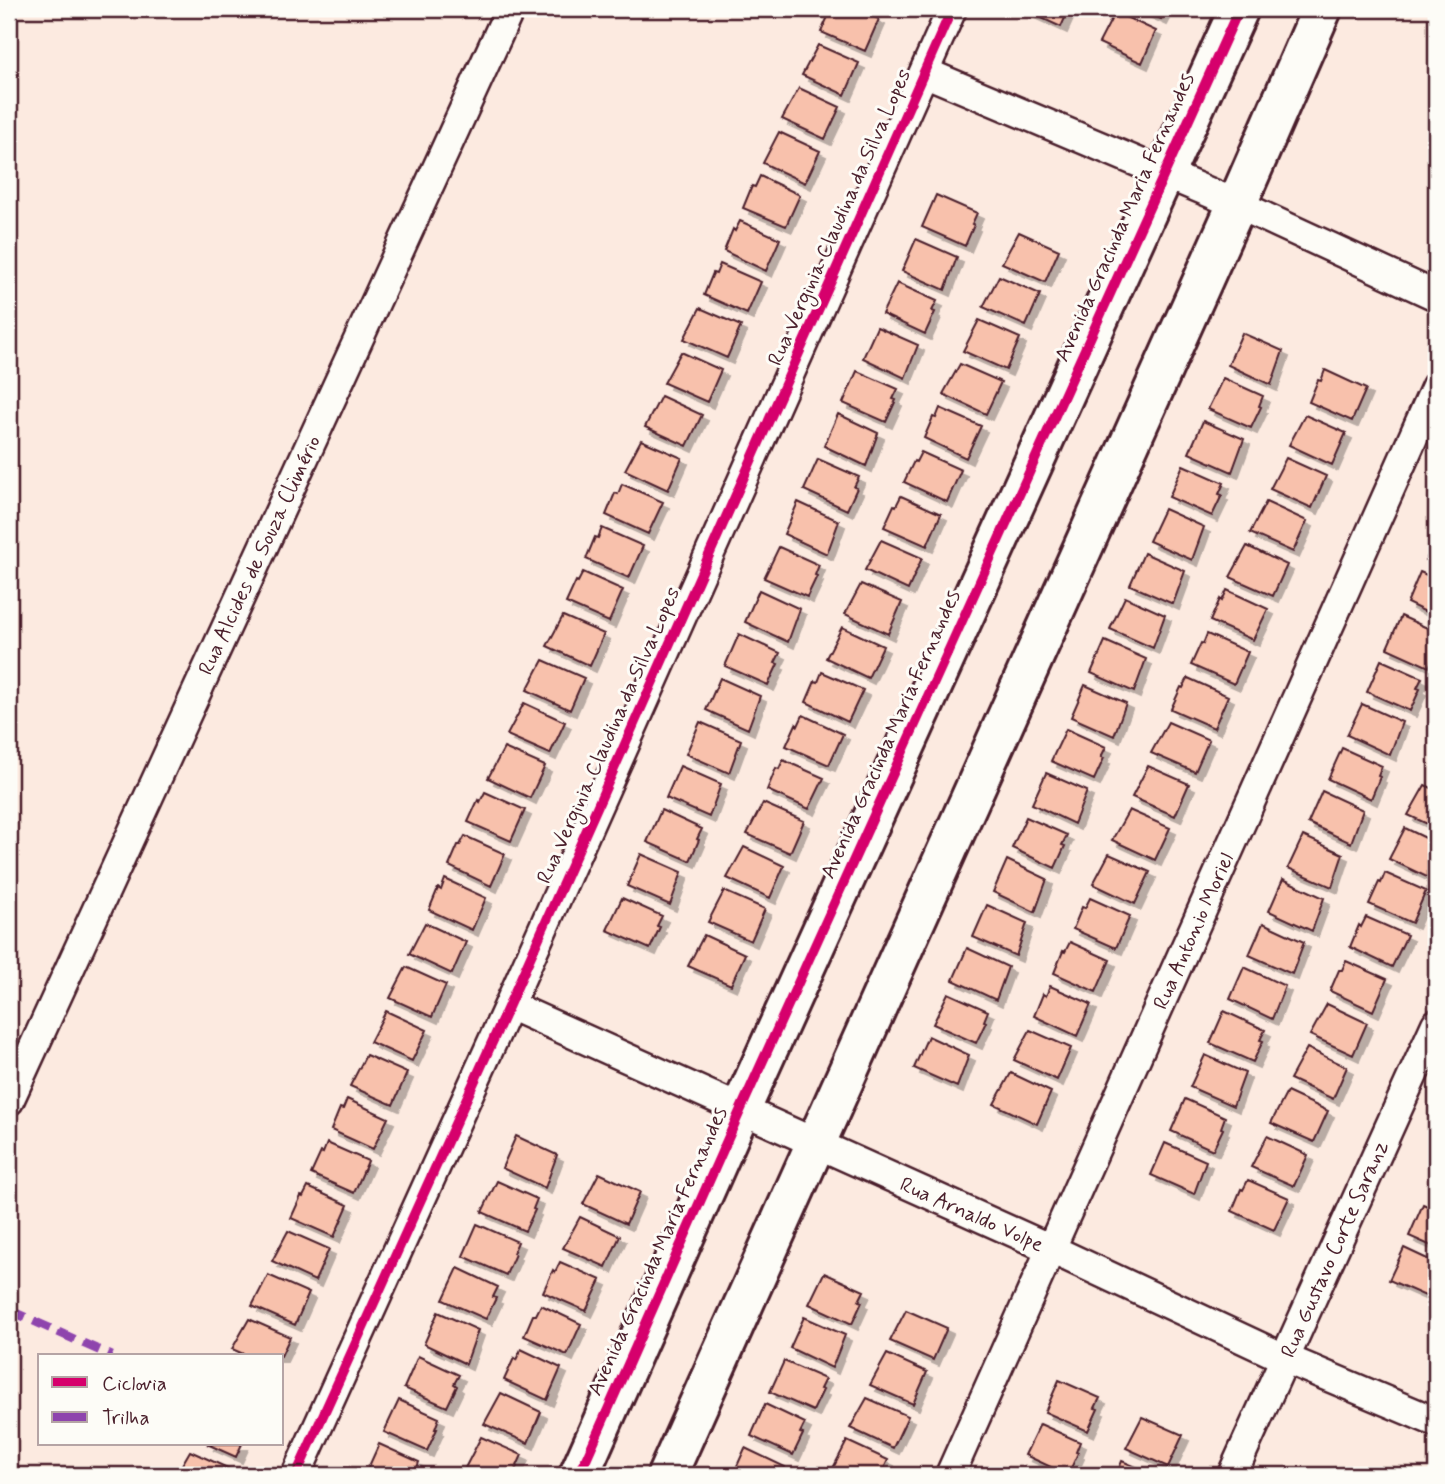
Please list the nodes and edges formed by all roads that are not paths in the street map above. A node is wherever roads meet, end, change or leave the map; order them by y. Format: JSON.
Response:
{"nodes":[{"id":1,"x":952,"y":9,"type":"edge"},
{"id":2,"x":1239,"y":9,"type":"edge"},
{"id":3,"x":1322,"y":9,"type":"edge"},
{"id":4,"x":503,"y":11,"type":"edge"},
{"id":5,"x":924,"y":72,"type":"junction"},
{"id":6,"x":1165,"y":173,"type":"junction"},
{"id":7,"x":1237,"y":204,"type":"junction"},
{"id":8,"x":1436,"y":296,"type":"edge"},
{"id":9,"x":1436,"y":386,"type":"edge"},
{"id":10,"x":509,"y":1004,"type":"junction"},
{"id":11,"x":1436,"y":1024,"type":"edge"},
{"id":12,"x":9,"y":1101,"type":"edge"},
{"id":13,"x":741,"y":1109,"type":"junction"},
{"id":14,"x":816,"y":1143,"type":"junction"},
{"id":15,"x":1051,"y":1249,"type":"junction"},
{"id":16,"x":1284,"y":1358,"type":"junction"},
{"id":17,"x":1436,"y":1422,"type":"edge"},
{"id":18,"x":296,"y":1475,"type":"edge"},
{"id":19,"x":579,"y":1475,"type":"edge"},
{"id":20,"x":667,"y":1475,"type":"edge"},
{"id":21,"x":950,"y":1475,"type":"edge"},
{"id":22,"x":1232,"y":1475,"type":"edge"}],
"edges":[{"from":1,"to":5,"type":"street","name":"Rua Verginia Claudina da Silva Lopes"},
{"from":2,"to":6,"type":"street","name":"Avenida Gracinda Maria Fernandes"},
{"from":3,"to":7,"type":"street"},
{"from":4,"to":12,"type":"street","name":"Rua Alcides de Souza Climério"},
{"from":5,"to":6,"type":"street"},
{"from":5,"to":10,"type":"street","name":"Rua Verginia Claudina da Silva Lopes"},
{"from":6,"to":7,"type":"street"},
{"from":6,"to":13,"type":"street","name":"Avenida Gracinda Maria Fernandes"},
{"from":7,"to":8,"type":"street"},
{"from":7,"to":14,"type":"street"},
{"from":9,"to":15,"type":"street","name":"Rua Antonio Moriel"},
{"from":10,"to":13,"type":"street","name":"Rua Arnaldo Volpe"},
{"from":10,"to":18,"type":"street","name":"Rua Verginia Claudina da Silva Lopes"},
{"from":11,"to":16,"type":"street","name":"Rua Gustavo Corte Saranz"},
{"from":13,"to":14,"type":"street","name":"Rua Arnaldo Volpe"},
{"from":13,"to":19,"type":"street","name":"Avenida Gracinda Maria Fernandes"},
{"from":14,"to":15,"type":"street","name":"Rua Arnaldo Volpe"},
{"from":14,"to":20,"type":"street"},
{"from":15,"to":16,"type":"street","name":"Rua Arnaldo Volpe"},
{"from":15,"to":21,"type":"street","name":"Rua Antonio Moriel"},
{"from":16,"to":17,"type":"street","name":"Rua Arnaldo Volpe"},
{"from":16,"to":22,"type":"street","name":"Rua Gustavo Corte Saranz"}]}
